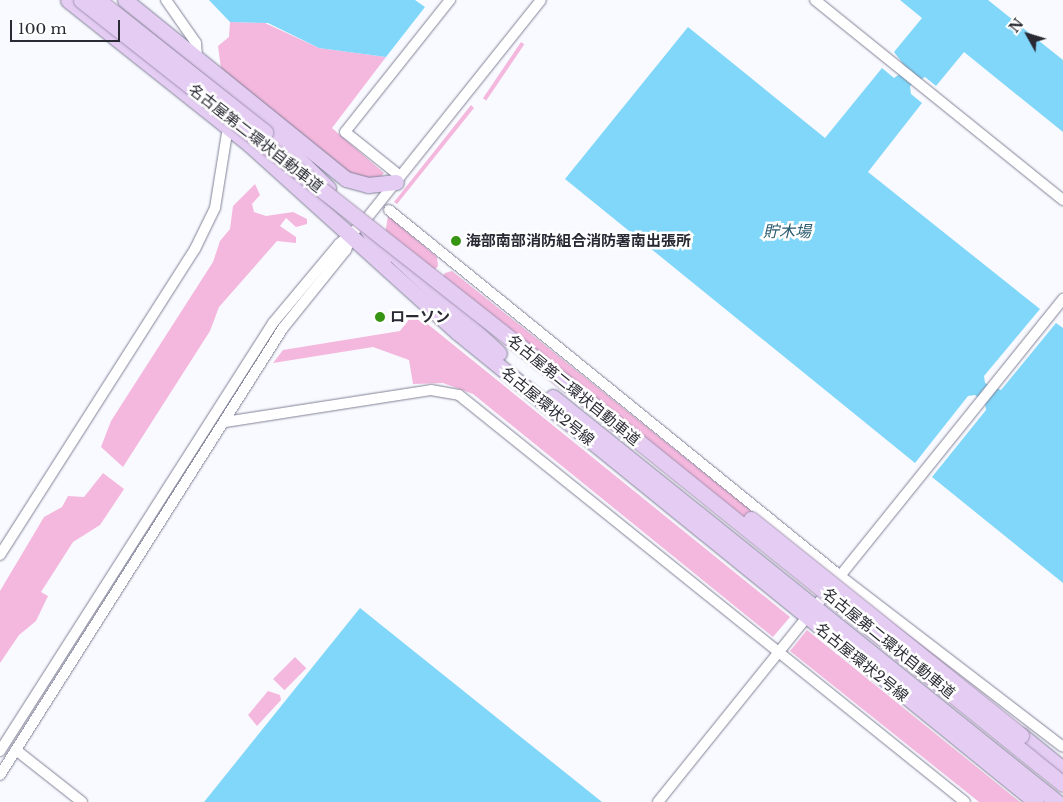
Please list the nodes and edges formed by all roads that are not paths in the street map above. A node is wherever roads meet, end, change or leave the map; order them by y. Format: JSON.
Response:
{"nodes":[{"id":1,"x":68,"y":0,"type":"edge"},
{"id":2,"x":81,"y":0,"type":"edge"},
{"id":3,"x":98,"y":0,"type":"edge"},
{"id":4,"x":166,"y":0,"type":"edge"},
{"id":5,"x":450,"y":0,"type":"edge"},
{"id":6,"x":815,"y":0,"type":"edge"},
{"id":7,"x":539,"y":1,"type":"edge"},
{"id":8,"x":115,"y":2,"type":"edge"},
{"id":9,"x":197,"y":56,"type":"junction"},
{"id":10,"x":228,"y":127,"type":"junction"},
{"id":11,"x":398,"y":179,"type":"junction"},
{"id":12,"x":1063,"y":200,"type":"edge"},
{"id":13,"x":389,"y":210,"type":"dead end"},
{"id":14,"x":363,"y":223,"type":"junction"},
{"id":15,"x":351,"y":237,"type":"junction"},
{"id":16,"x":1063,"y":299,"type":"edge"},
{"id":17,"x":434,"y":311,"type":"junction"},
{"id":18,"x":225,"y":422,"type":"junction"},
{"id":19,"x":0,"y":556,"type":"edge"},
{"id":20,"x":839,"y":575,"type":"junction"},
{"id":21,"x":809,"y":611,"type":"junction"},
{"id":22,"x":777,"y":652,"type":"junction"},
{"id":23,"x":1020,"y":735,"type":"junction"},
{"id":24,"x":1063,"y":747,"type":"edge"},
{"id":25,"x":16,"y":750,"type":"junction"},
{"id":26,"x":0,"y":751,"type":"edge"},
{"id":27,"x":1063,"y":763,"type":"edge"},
{"id":28,"x":1063,"y":769,"type":"edge"},
{"id":29,"x":0,"y":775,"type":"edge"},
{"id":30,"x":1063,"y":784,"type":"edge"},
{"id":31,"x":82,"y":802,"type":"edge"},
{"id":32,"x":658,"y":802,"type":"edge"},
{"id":33,"x":965,"y":802,"type":"edge"},
{"id":34,"x":1036,"y":802,"type":"edge"},
{"id":35,"x":1057,"y":802,"type":"edge"}],
"edges":[{"from":1,"to":10,"type":"highway","name":"名古屋環状2号線"},
{"from":2,"to":30,"type":"highway","name":"名古屋第二環状自動車道","bridge":true},
{"from":3,"to":23,"type":"highway","name":"名古屋第二環状自動車道","bridge":true},
{"from":4,"to":9,"type":"street"},
{"from":5,"to":11,"type":"street"},
{"from":6,"to":12,"type":"street"},
{"from":7,"to":11,"type":"street"},
{"from":8,"to":9,"type":"highway"},
{"from":8,"to":14,"type":"highway","name":"名古屋環状2号線"},
{"from":8,"to":15,"type":"highway"},
{"from":9,"to":11,"type":"highway"},
{"from":10,"to":15,"type":"highway","name":"名古屋環状2号線"},
{"from":10,"to":19,"type":"street"},
{"from":11,"to":14,"type":"street"},
{"from":13,"to":20,"type":"street"},
{"from":14,"to":15,"type":"street"},
{"from":14,"to":17,"type":"highway"},
{"from":14,"to":21,"type":"highway","name":"名古屋環状2号線"},
{"from":15,"to":17,"type":"highway","name":"名古屋環状2号線"},
{"from":15,"to":18,"type":"street"},
{"from":15,"to":26,"type":"street"},
{"from":16,"to":20,"type":"street"},
{"from":17,"to":21,"type":"highway","name":"名古屋環状2号線"},
{"from":18,"to":22,"type":"street"},
{"from":18,"to":25,"type":"street"},
{"from":20,"to":21,"type":"street"},
{"from":20,"to":24,"type":"street"},
{"from":21,"to":22,"type":"street"},
{"from":21,"to":34,"type":"highway","name":"名古屋環状2号線"},
{"from":21,"to":35,"type":"highway","name":"名古屋環状2号線"},
{"from":22,"to":32,"type":"street"},
{"from":22,"to":33,"type":"street"},
{"from":23,"to":27,"type":"highway"},
{"from":23,"to":28,"type":"highway"},
{"from":25,"to":29,"type":"street"},
{"from":25,"to":31,"type":"street"}]}
